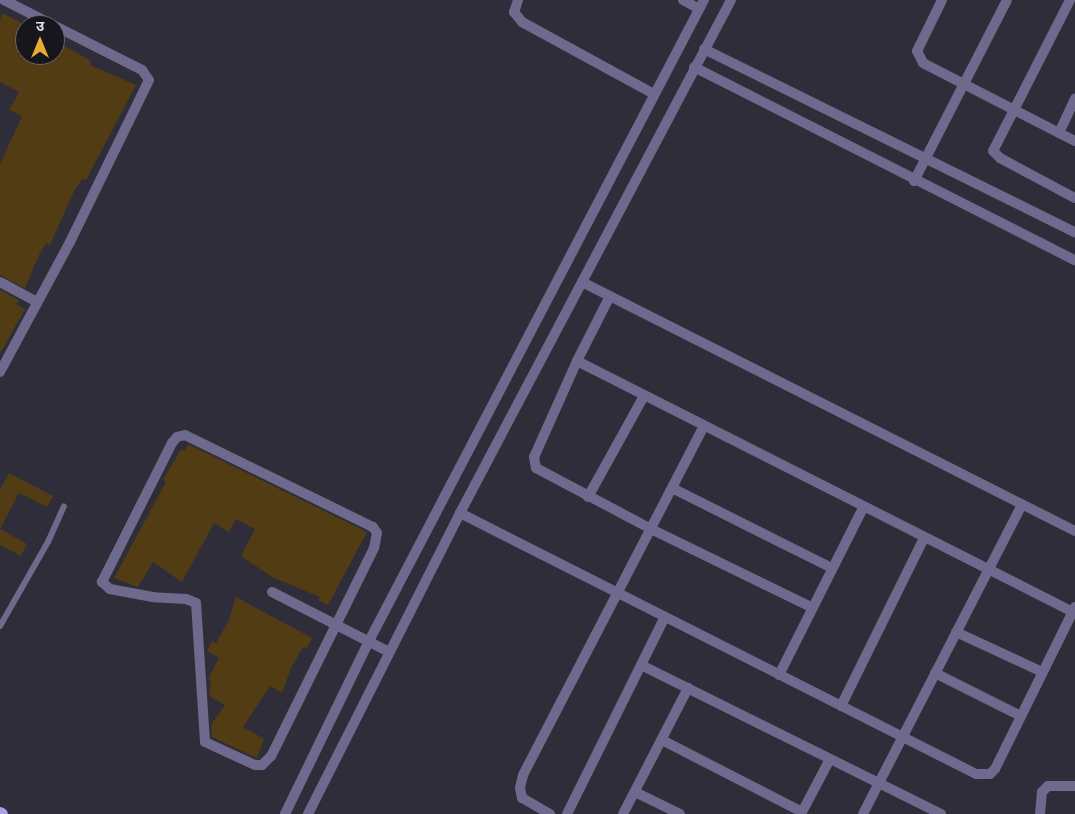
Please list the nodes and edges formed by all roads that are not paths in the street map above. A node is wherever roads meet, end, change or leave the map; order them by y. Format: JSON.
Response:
{"nodes":[{"id":1,"x":4,"y":0,"type":"edge"},
{"id":2,"x":518,"y":0,"type":"edge"},
{"id":3,"x":683,"y":0,"type":"edge"},
{"id":4,"x":731,"y":0,"type":"edge"},
{"id":5,"x":942,"y":0,"type":"edge"},
{"id":6,"x":1007,"y":0,"type":"edge"},
{"id":7,"x":1070,"y":0,"type":"edge"},
{"id":8,"x":701,"y":4,"type":"edge"},
{"id":9,"x":33,"y":15,"type":"edge"},
{"id":10,"x":65,"y":32,"type":"edge"},
{"id":11,"x":704,"y":49,"type":"junction"},
{"id":12,"x":694,"y":67,"type":"junction"},
{"id":13,"x":964,"y":84,"type":"junction"},
{"id":14,"x":654,"y":94,"type":"junction"},
{"id":15,"x":1075,"y":99,"type":"edge"},
{"id":16,"x":1013,"y":109,"type":"junction"},
{"id":17,"x":1059,"y":132,"type":"junction"},
{"id":18,"x":1075,"y":141,"type":"edge"},
{"id":19,"x":926,"y":159,"type":"junction"},
{"id":20,"x":914,"y":181,"type":"junction"},
{"id":21,"x":1075,"y":198,"type":"edge"},
{"id":22,"x":1075,"y":232,"type":"edge"},
{"id":23,"x":1075,"y":260,"type":"edge"},
{"id":24,"x":0,"y":282,"type":"edge"},
{"id":25,"x":582,"y":282,"type":"junction"},
{"id":26,"x":610,"y":296,"type":"junction"},
{"id":27,"x":37,"y":302,"type":"junction"},
{"id":28,"x":577,"y":361,"type":"junction"},
{"id":29,"x":0,"y":372,"type":"edge"},
{"id":30,"x":644,"y":396,"type":"junction"},
{"id":31,"x":704,"y":426,"type":"junction"},
{"id":32,"x":672,"y":488,"type":"junction"},
{"id":33,"x":588,"y":497,"type":"junction"},
{"id":34,"x":1022,"y":504,"type":"junction"},
{"id":35,"x":64,"y":506,"type":"dead end"},
{"id":36,"x":863,"y":508,"type":"junction"},
{"id":37,"x":460,"y":514,"type":"junction"},
{"id":38,"x":651,"y":529,"type":"junction"},
{"id":39,"x":1075,"y":531,"type":"edge"},
{"id":40,"x":924,"y":538,"type":"junction"},
{"id":41,"x":832,"y":568,"type":"junction"},
{"id":42,"x":988,"y":570,"type":"junction"},
{"id":43,"x":272,"y":592,"type":"dead end"},
{"id":44,"x":618,"y":593,"type":"junction"},
{"id":45,"x":812,"y":607,"type":"junction"},
{"id":46,"x":1074,"y":610,"type":"edge"},
{"id":47,"x":665,"y":617,"type":"junction"},
{"id":48,"x":334,"y":624,"type":"junction"},
{"id":49,"x":0,"y":626,"type":"edge"},
{"id":50,"x":956,"y":632,"type":"junction"},
{"id":51,"x":369,"y":641,"type":"junction"},
{"id":52,"x":389,"y":652,"type":"junction"},
{"id":53,"x":641,"y":665,"type":"junction"},
{"id":54,"x":1042,"y":672,"type":"junction"},
{"id":55,"x":935,"y":673,"type":"junction"},
{"id":56,"x":779,"y":675,"type":"junction"},
{"id":57,"x":688,"y":688,"type":"junction"},
{"id":58,"x":841,"y":706,"type":"junction"},
{"id":59,"x":1021,"y":716,"type":"junction"},
{"id":60,"x":902,"y":737,"type":"junction"},
{"id":61,"x":662,"y":740,"type":"junction"},
{"id":62,"x":830,"y":759,"type":"junction"},
{"id":63,"x":879,"y":783,"type":"junction"},
{"id":64,"x":1075,"y":786,"type":"edge"},
{"id":65,"x":635,"y":792,"type":"junction"},
{"id":66,"x":801,"y":813,"type":"edge"},
{"id":67,"x":284,"y":814,"type":"edge"},
{"id":68,"x":308,"y":814,"type":"edge"},
{"id":69,"x":550,"y":814,"type":"edge"},
{"id":70,"x":567,"y":814,"type":"edge"},
{"id":71,"x":623,"y":814,"type":"edge"},
{"id":72,"x":680,"y":814,"type":"edge"},
{"id":73,"x":863,"y":814,"type":"edge"},
{"id":74,"x":941,"y":814,"type":"edge"},
{"id":75,"x":1040,"y":814,"type":"edge"}],
"edges":[{"from":1,"to":9,"type":"street"},
{"from":2,"to":14,"type":"street"},
{"from":3,"to":8,"type":"street"},
{"from":4,"to":11,"type":"street"},
{"from":5,"to":13,"type":"street"},
{"from":6,"to":13,"type":"street"},
{"from":7,"to":16,"type":"street"},
{"from":8,"to":14,"type":"street"},
{"from":10,"to":27,"type":"street"},
{"from":11,"to":12,"type":"street"},
{"from":11,"to":19,"type":"street"},
{"from":12,"to":20,"type":"street"},
{"from":12,"to":25,"type":"street"},
{"from":13,"to":16,"type":"street"},
{"from":13,"to":19,"type":"street"},
{"from":14,"to":51,"type":"street"},
{"from":15,"to":17,"type":"street"},
{"from":16,"to":17,"type":"street"},
{"from":16,"to":21,"type":"street"},
{"from":17,"to":18,"type":"street"},
{"from":19,"to":20,"type":"street"},
{"from":19,"to":22,"type":"street"},
{"from":20,"to":23,"type":"street"},
{"from":24,"to":27,"type":"street"},
{"from":25,"to":26,"type":"street"},
{"from":25,"to":37,"type":"street"},
{"from":26,"to":28,"type":"street"},
{"from":26,"to":34,"type":"street"},
{"from":27,"to":29,"type":"street"},
{"from":28,"to":30,"type":"street"},
{"from":28,"to":33,"type":"street"},
{"from":30,"to":31,"type":"street"},
{"from":30,"to":33,"type":"street"},
{"from":31,"to":32,"type":"street"},
{"from":31,"to":36,"type":"street"},
{"from":32,"to":38,"type":"street"},
{"from":32,"to":41,"type":"street"},
{"from":33,"to":38,"type":"street"},
{"from":34,"to":39,"type":"street"},
{"from":34,"to":42,"type":"street"},
{"from":35,"to":49,"type":"lane"},
{"from":36,"to":40,"type":"street"},
{"from":36,"to":41,"type":"street"},
{"from":37,"to":44,"type":"street"},
{"from":37,"to":52,"type":"street"},
{"from":38,"to":44,"type":"street"},
{"from":38,"to":45,"type":"street"},
{"from":40,"to":42,"type":"street"},
{"from":40,"to":58,"type":"street"},
{"from":41,"to":45,"type":"street"},
{"from":42,"to":46,"type":"street"},
{"from":42,"to":50,"type":"street"},
{"from":43,"to":48,"type":"street"},
{"from":44,"to":47,"type":"street"},
{"from":44,"to":69,"type":"street"},
{"from":45,"to":56,"type":"street"},
{"from":46,"to":54,"type":"street"},
{"from":47,"to":53,"type":"street"},
{"from":47,"to":56,"type":"street"},
{"from":48,"to":48,"type":"street"},
{"from":48,"to":51,"type":"street"},
{"from":50,"to":54,"type":"street"},
{"from":50,"to":55,"type":"street"},
{"from":51,"to":52,"type":"street"},
{"from":51,"to":67,"type":"street"},
{"from":52,"to":68,"type":"street"},
{"from":53,"to":57,"type":"street"},
{"from":53,"to":70,"type":"street"},
{"from":54,"to":59,"type":"street"},
{"from":55,"to":59,"type":"street"},
{"from":55,"to":60,"type":"street"},
{"from":56,"to":58,"type":"street"},
{"from":57,"to":61,"type":"street"},
{"from":57,"to":62,"type":"street"},
{"from":58,"to":60,"type":"street"},
{"from":59,"to":60,"type":"street"},
{"from":60,"to":63,"type":"street"},
{"from":61,"to":65,"type":"street"},
{"from":61,"to":66,"type":"street"},
{"from":62,"to":63,"type":"street"},
{"from":62,"to":66,"type":"street"},
{"from":63,"to":73,"type":"street"},
{"from":63,"to":74,"type":"street"},
{"from":64,"to":75,"type":"street"},
{"from":65,"to":71,"type":"street"},
{"from":65,"to":72,"type":"street"}]}
